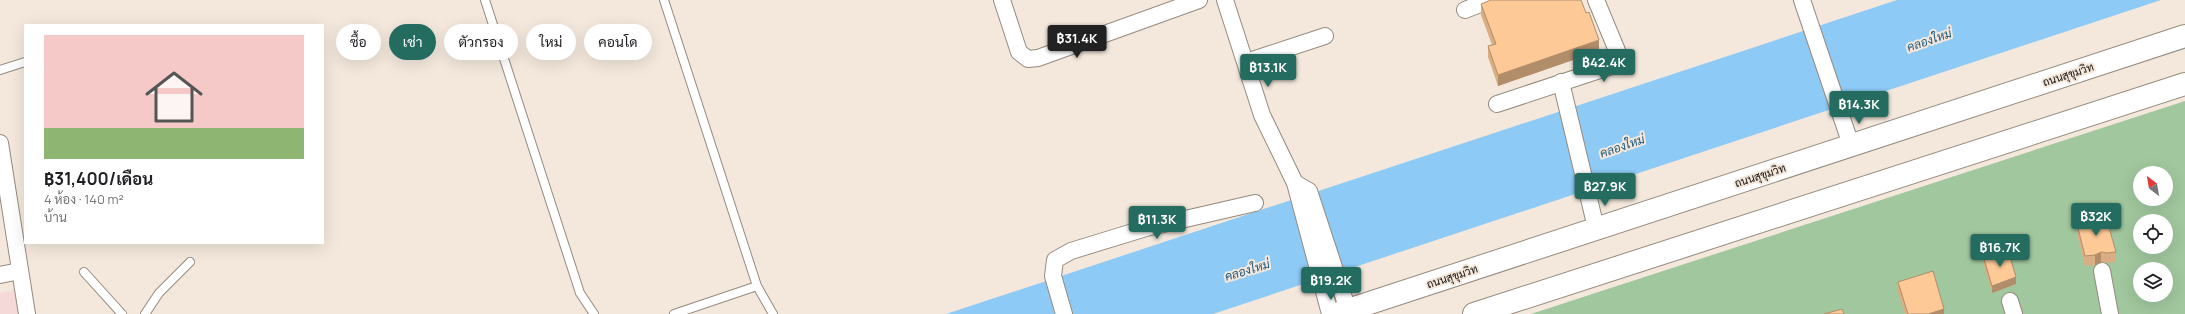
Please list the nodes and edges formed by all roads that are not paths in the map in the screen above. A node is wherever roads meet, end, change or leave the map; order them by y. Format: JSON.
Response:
{"nodes":[{"id":1,"x":485,"y":0,"type":"edge"},
{"id":2,"x":664,"y":0,"type":"edge"},
{"id":3,"x":1002,"y":0,"type":"edge"},
{"id":4,"x":1199,"y":0,"type":"edge"},
{"id":5,"x":1225,"y":0,"type":"edge"},
{"id":6,"x":1490,"y":0,"type":"edge"},
{"id":7,"x":1596,"y":0,"type":"edge"},
{"id":8,"x":1802,"y":0,"type":"edge"},
{"id":9,"x":1465,"y":10,"type":"dead end"},
{"id":10,"x":1325,"y":36,"type":"dead end"},
{"id":11,"x":2185,"y":36,"type":"edge"},
{"id":12,"x":24,"y":62,"type":"edge"},
{"id":13,"x":1246,"y":62,"type":"junction"},
{"id":14,"x":0,"y":70,"type":"edge"},
{"id":15,"x":1561,"y":82,"type":"junction"},
{"id":16,"x":2185,"y":84,"type":"edge"},
{"id":17,"x":1497,"y":104,"type":"dead end"},
{"id":18,"x":0,"y":143,"type":"edge"},
{"id":19,"x":1851,"y":145,"type":"junction"},
{"id":20,"x":2,"y":172,"type":"edge"},
{"id":21,"x":1300,"y":189,"type":"junction"},
{"id":22,"x":1255,"y":203,"type":"dead end"},
{"id":23,"x":7,"y":227,"type":"edge"},
{"id":24,"x":1596,"y":228,"type":"junction"},
{"id":25,"x":190,"y":262,"type":"dead end"},
{"id":26,"x":20,"y":271,"type":"junction"},
{"id":27,"x":2102,"y":271,"type":"dead end"},
{"id":28,"x":84,"y":272,"type":"dead end"},
{"id":29,"x":0,"y":275,"type":"edge"},
{"id":30,"x":757,"y":286,"type":"junction"},
{"id":31,"x":1338,"y":313,"type":"edge"},
{"id":32,"x":27,"y":314,"type":"edge"},
{"id":33,"x":122,"y":314,"type":"edge"},
{"id":34,"x":145,"y":314,"type":"edge"},
{"id":35,"x":594,"y":314,"type":"edge"},
{"id":36,"x":674,"y":314,"type":"edge"},
{"id":37,"x":774,"y":314,"type":"edge"},
{"id":38,"x":1064,"y":314,"type":"edge"},
{"id":39,"x":1474,"y":314,"type":"edge"},
{"id":40,"x":2110,"y":314,"type":"edge"}],
"edges":[{"from":1,"to":35,"type":"lane"},
{"from":2,"to":30,"type":"lane"},
{"from":3,"to":4,"type":"street"},
{"from":5,"to":13,"type":"street"},
{"from":6,"to":9,"type":"street"},
{"from":7,"to":15,"type":"street"},
{"from":8,"to":19,"type":"street"},
{"from":10,"to":13,"type":"street"},
{"from":11,"to":19,"type":"highway","name":"ถนนสุขุมวิท"},
{"from":12,"to":14,"type":"lane"},
{"from":13,"to":21,"type":"street"},
{"from":15,"to":17,"type":"street"},
{"from":15,"to":24,"type":"street"},
{"from":16,"to":39,"type":"highway"},
{"from":18,"to":20,"type":"street"},
{"from":19,"to":24,"type":"highway","name":"ถนนสุขุมวิท"},
{"from":20,"to":23,"type":"street"},
{"from":21,"to":31,"type":"street"},
{"from":21,"to":31,"type":"street"},
{"from":22,"to":38,"type":"street"},
{"from":23,"to":26,"type":"street"},
{"from":24,"to":31,"type":"highway","name":"ถนนสุขุมวิท"},
{"from":25,"to":34,"type":"lane"},
{"from":26,"to":29,"type":"street"},
{"from":26,"to":32,"type":"street"},
{"from":27,"to":40,"type":"street"},
{"from":28,"to":33,"type":"lane"},
{"from":30,"to":36,"type":"lane"},
{"from":30,"to":37,"type":"lane"}]}
